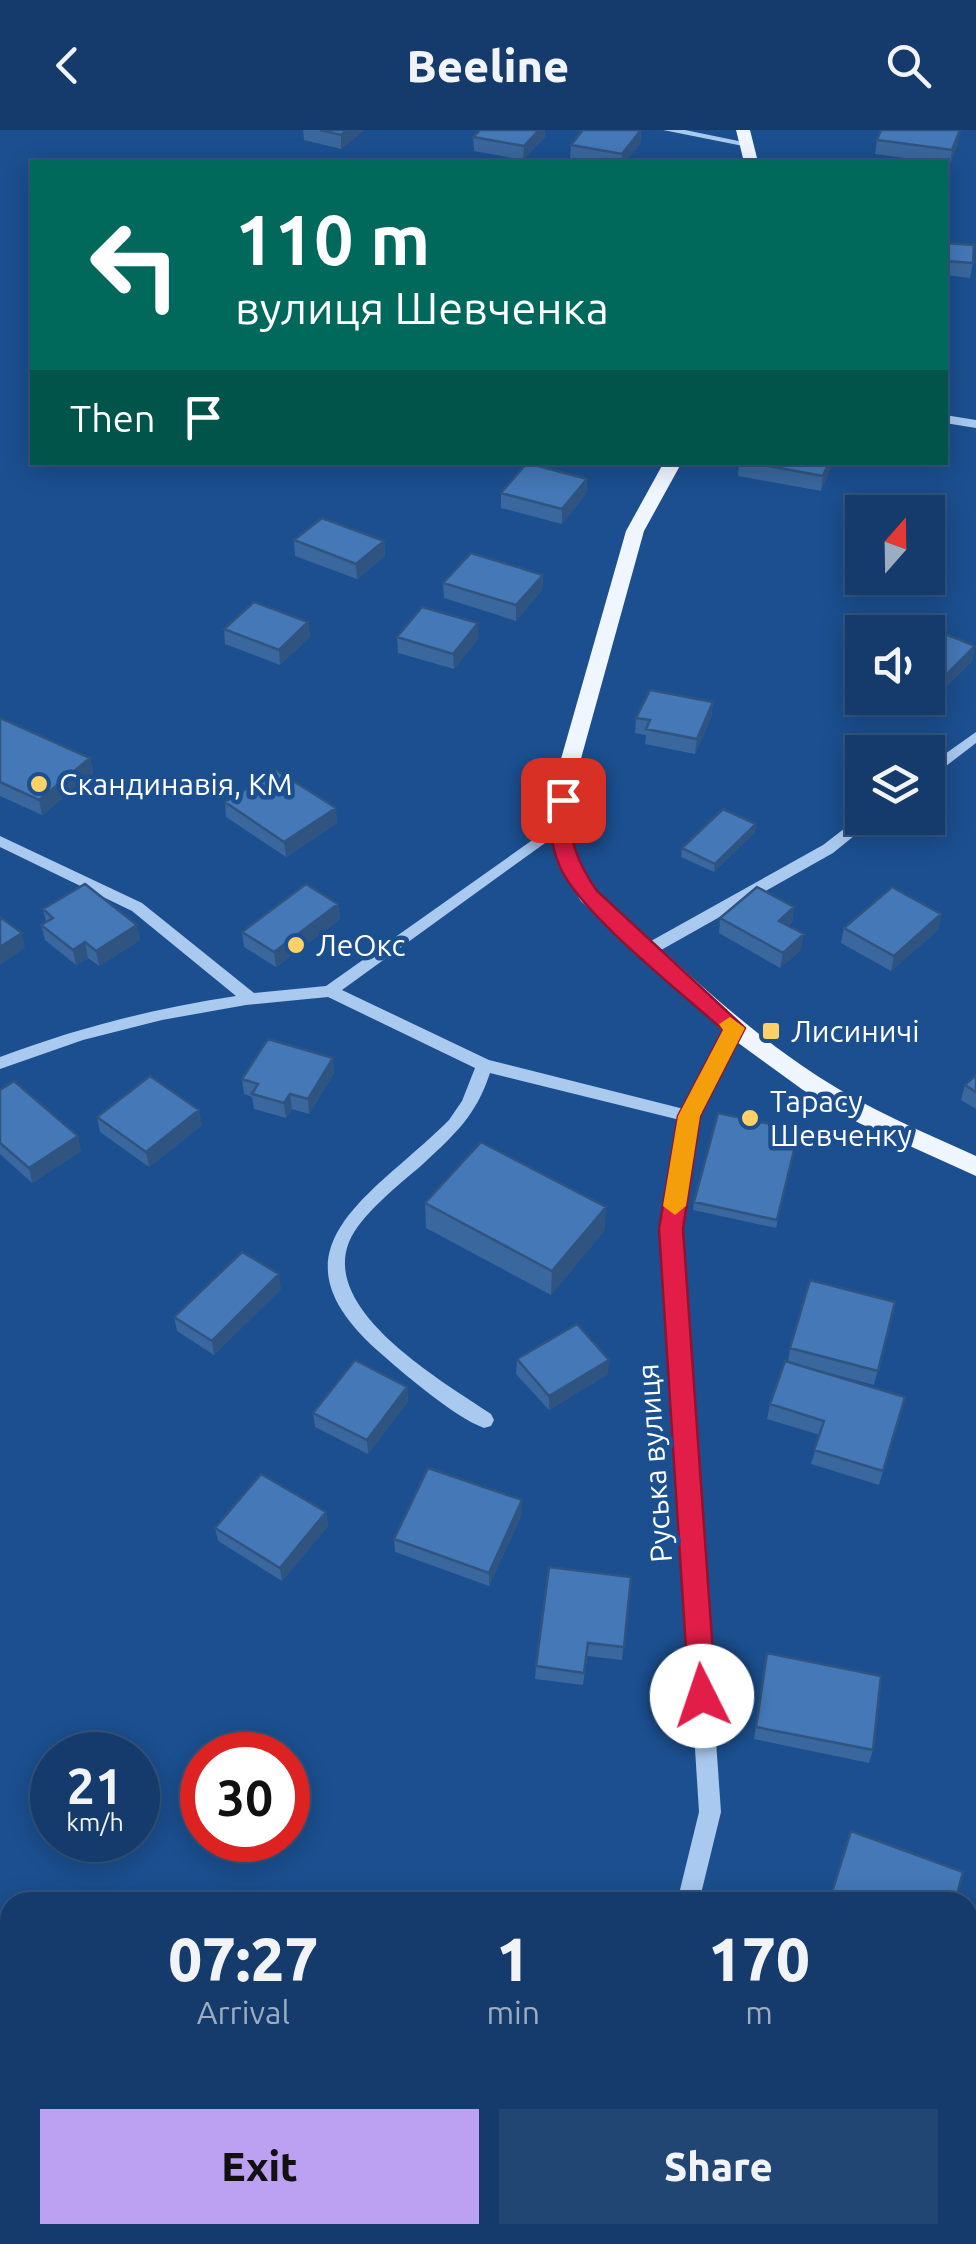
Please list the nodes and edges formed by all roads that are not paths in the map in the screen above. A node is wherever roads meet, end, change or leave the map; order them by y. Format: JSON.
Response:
{"nodes":[{"id":1,"x":668,"y":130,"type":"edge"},
{"id":2,"x":746,"y":137,"type":"edge"},
{"id":3,"x":948,"y":419,"type":"edge"},
{"id":4,"x":976,"y":424,"type":"edge"},
{"id":5,"x":671,"y":465,"type":"edge"},
{"id":6,"x":976,"y":736,"type":"edge"},
{"id":7,"x":945,"y":760,"type":"edge"},
{"id":8,"x":558,"y":827,"type":"junction"},
{"id":9,"x":847,"y":835,"type":"edge"},
{"id":10,"x":0,"y":841,"type":"edge"},
{"id":11,"x":648,"y":950,"type":"junction"},
{"id":12,"x":330,"y":991,"type":"junction"},
{"id":13,"x":248,"y":997,"type":"junction"},
{"id":14,"x":734,"y":1028,"type":"junction"},
{"id":15,"x":0,"y":1063,"type":"edge"},
{"id":16,"x":484,"y":1065,"type":"junction"},
{"id":17,"x":689,"y":1116,"type":"junction"},
{"id":18,"x":976,"y":1167,"type":"edge"},
{"id":19,"x":484,"y":1420,"type":"dead end"},
{"id":20,"x":690,"y":1892,"type":"edge"}],
"edges":[{"from":1,"to":2,"type":"street"},
{"from":3,"to":4,"type":"street"},
{"from":5,"to":8,"type":"main road"},
{"from":6,"to":7,"type":"street"},
{"from":8,"to":11,"type":"main road"},
{"from":8,"to":12,"type":"street"},
{"from":9,"to":11,"type":"street"},
{"from":10,"to":13,"type":"street"},
{"from":11,"to":14,"type":"main road"},
{"from":12,"to":13,"type":"street"},
{"from":12,"to":16,"type":"street"},
{"from":13,"to":15,"type":"street"},
{"from":14,"to":17,"type":"street","name":"Руська вулиця"},
{"from":14,"to":18,"type":"main road"},
{"from":16,"to":17,"type":"street"},
{"from":16,"to":19,"type":"street"},
{"from":17,"to":20,"type":"street","name":"Руська вулиця"}]}
